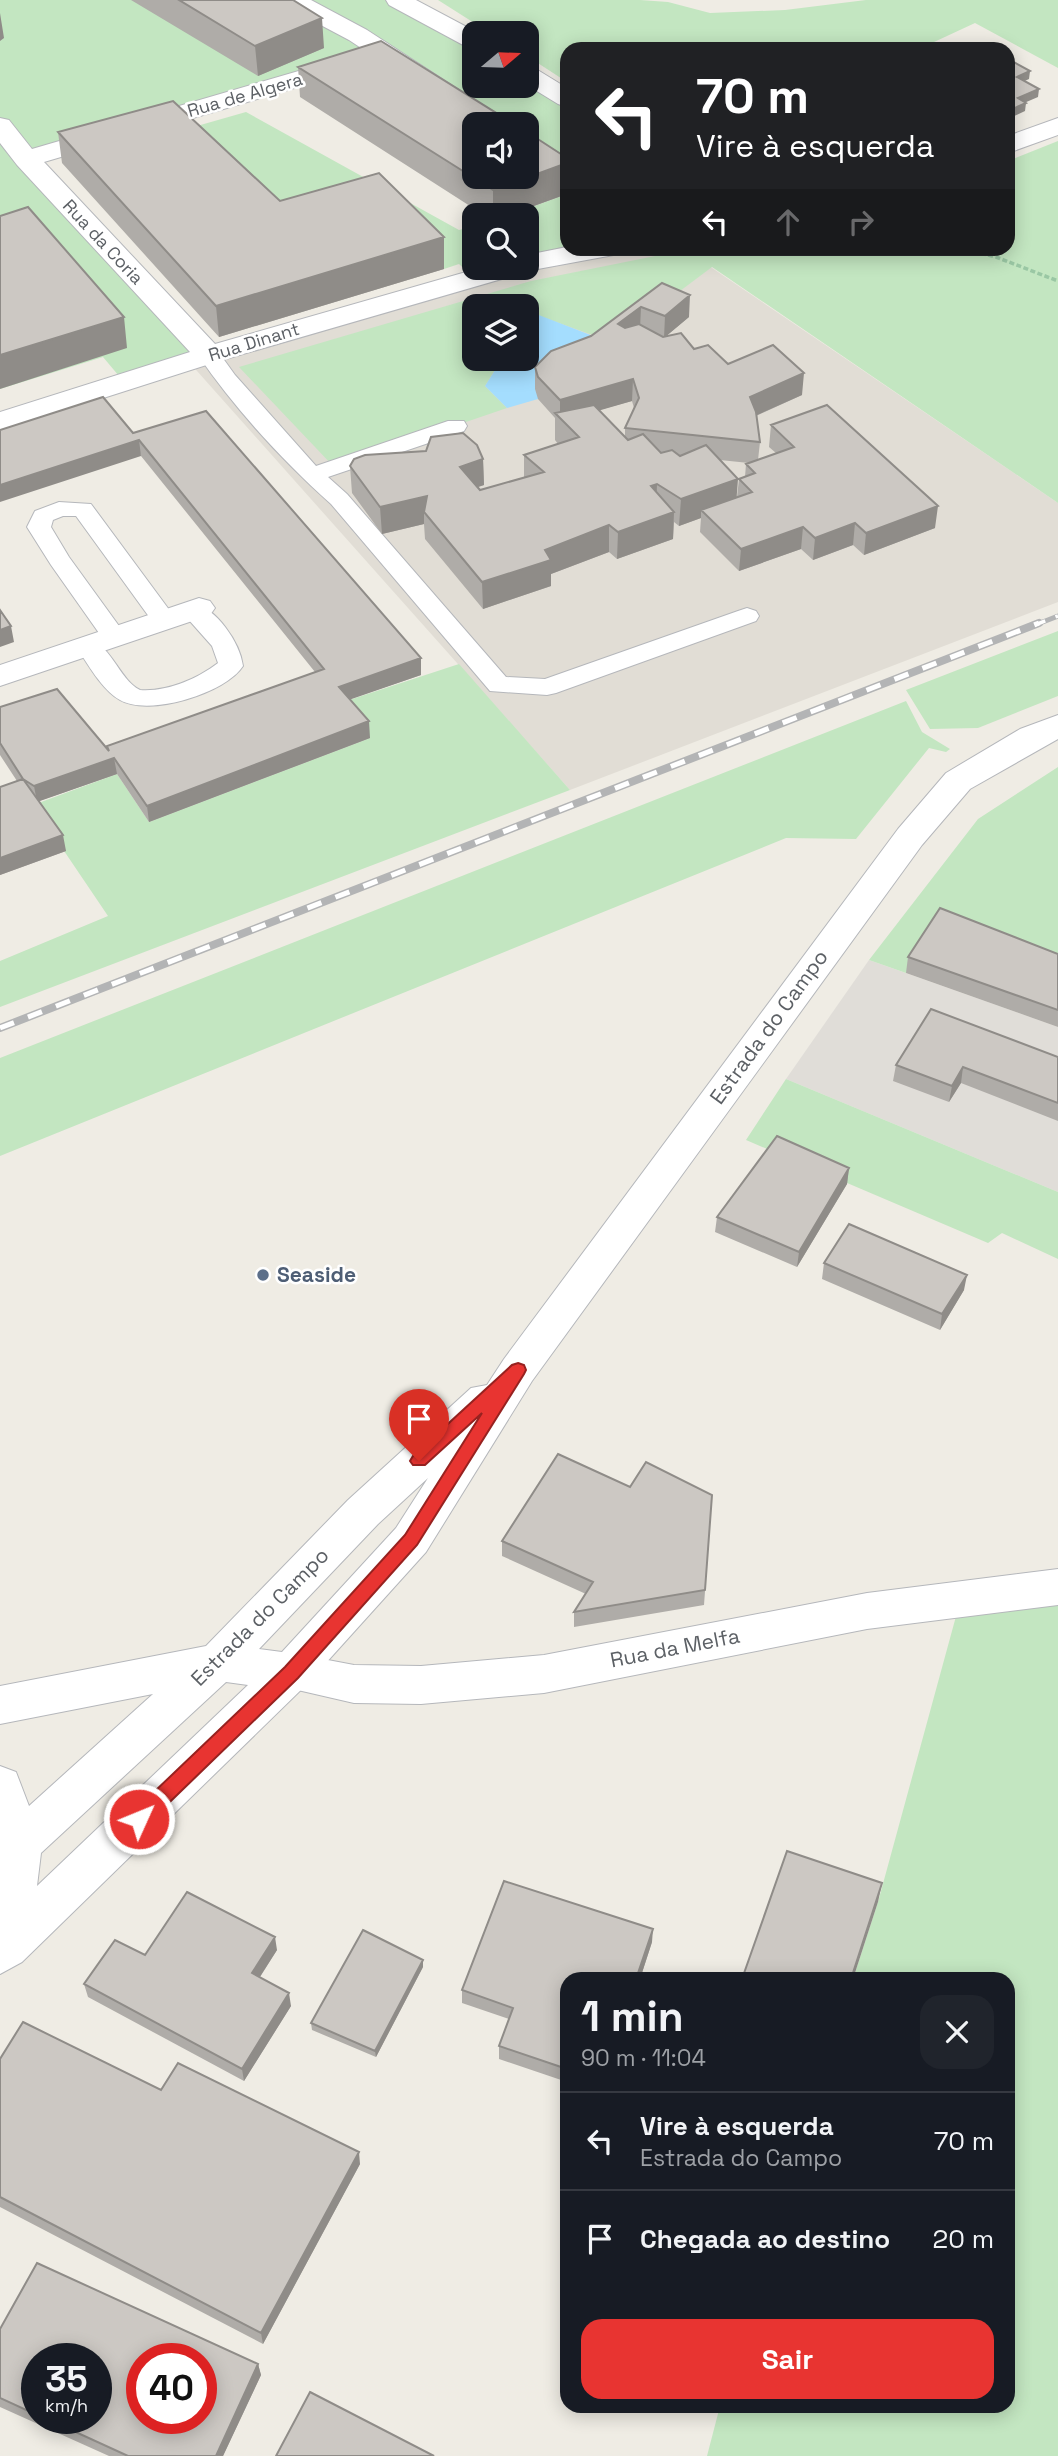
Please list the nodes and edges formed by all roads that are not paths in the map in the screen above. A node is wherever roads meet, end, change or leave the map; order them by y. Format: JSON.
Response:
{"nodes":[{"id":1,"x":292,"y":0,"type":"edge"},
{"id":2,"x":398,"y":0,"type":"edge"},
{"id":3,"x":462,"y":35,"type":"edge"},
{"id":4,"x":384,"y":54,"type":"junction"},
{"id":5,"x":539,"y":82,"type":"edge"},
{"id":6,"x":560,"y":95,"type":"edge"},
{"id":7,"x":475,"y":112,"type":"edge"},
{"id":8,"x":0,"y":126,"type":"edge"},
{"id":9,"x":1058,"y":127,"type":"edge"},
{"id":10,"x":1015,"y":142,"type":"edge"},
{"id":11,"x":26,"y":159,"type":"junction"},
{"id":12,"x":565,"y":256,"type":"edge"},
{"id":13,"x":539,"y":261,"type":"edge"},
{"id":14,"x":468,"y":280,"type":"edge"},
{"id":15,"x":209,"y":355,"type":"junction"},
{"id":16,"x":0,"y":422,"type":"edge"},
{"id":17,"x":456,"y":426,"type":"dead end"},
{"id":18,"x":312,"y":475,"type":"junction"},
{"id":19,"x":185,"y":612,"type":"junction"},
{"id":20,"x":747,"y":616,"type":"dead end"},
{"id":21,"x":102,"y":641,"type":"junction"},
{"id":22,"x":0,"y":676,"type":"edge"},
{"id":23,"x":1058,"y":726,"type":"edge"},
{"id":24,"x":518,"y":1370,"type":"junction"},
{"id":25,"x":1058,"y":1587,"type":"edge"},
{"id":26,"x":218,"y":1662,"type":"junction"},
{"id":27,"x":291,"y":1672,"type":"junction"},
{"id":28,"x":0,"y":1705,"type":"edge"},
{"id":29,"x":0,"y":1786,"type":"edge"},
{"id":30,"x":10,"y":1853,"type":"edge"},
{"id":31,"x":2,"y":1949,"type":"edge"}],
"edges":[{"from":1,"to":4,"type":"street"},
{"from":2,"to":3,"type":"street"},
{"from":4,"to":7,"type":"street"},
{"from":4,"to":11,"type":"street","name":"Rua de Algera"},
{"from":5,"to":6,"type":"street"},
{"from":8,"to":11,"type":"street","name":"Rua da Coria"},
{"from":9,"to":10,"type":"street"},
{"from":11,"to":15,"type":"street","name":"Rua da Coria"},
{"from":12,"to":13,"type":"street"},
{"from":14,"to":15,"type":"street","name":"Rua Dinant"},
{"from":15,"to":16,"type":"street","name":"Rua Dinant"},
{"from":15,"to":18,"type":"lane"},
{"from":17,"to":18,"type":"lane"},
{"from":18,"to":20,"type":"lane"},
{"from":19,"to":21,"type":"street"},
{"from":19,"to":21,"type":"lane"},
{"from":19,"to":21,"type":"lane"},
{"from":21,"to":22,"type":"street"},
{"from":23,"to":24,"type":"street","name":"Estrada do Campo"},
{"from":24,"to":26,"type":"street","name":"Estrada do Campo"},
{"from":24,"to":27,"type":"street","name":"Estrada do Campo"},
{"from":25,"to":27,"type":"street","name":"Rua da Melfa"},
{"from":26,"to":27,"type":"street","name":"Rua da Melfa"},
{"from":26,"to":28,"type":"street","name":"Rua da Melfa"},
{"from":26,"to":30,"type":"street","name":"Estrada do Campo"},
{"from":27,"to":31,"type":"street","name":"Estrada do Campo"},
{"from":29,"to":30,"type":"street"},
{"from":30,"to":31,"type":"street"}]}
